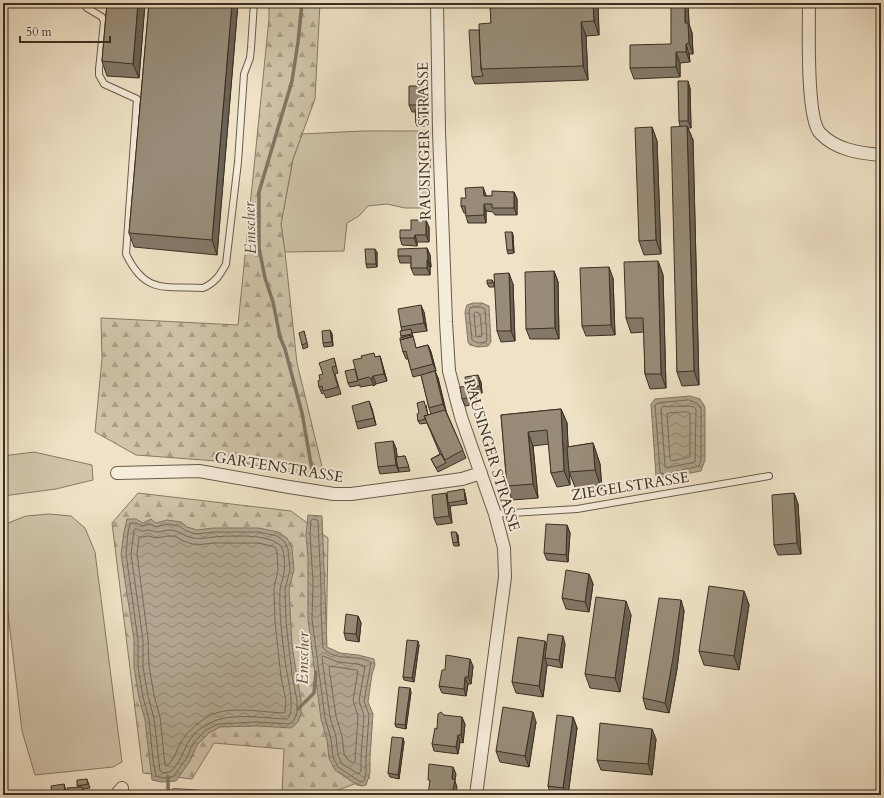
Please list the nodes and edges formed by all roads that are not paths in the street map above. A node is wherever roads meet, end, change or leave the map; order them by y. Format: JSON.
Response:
{"nodes":[{"id":1,"x":83,"y":3,"type":"edge"},
{"id":2,"x":254,"y":3,"type":"edge"},
{"id":3,"x":437,"y":3,"type":"edge"},
{"id":4,"x":809,"y":3,"type":"edge"},
{"id":5,"x":881,"y":155,"type":"edge"},
{"id":6,"x":118,"y":473,"type":"dead end"},
{"id":7,"x":481,"y":473,"type":"junction"},
{"id":8,"x":769,"y":476,"type":"dead end"},
{"id":9,"x":495,"y":514,"type":"junction"},
{"id":10,"x":175,"y":792,"type":"dead end"},
{"id":11,"x":215,"y":795,"type":"edge"},
{"id":12,"x":476,"y":795,"type":"edge"}],
"edges":[{"from":1,"to":2,"type":"lane"},
{"from":3,"to":7,"type":"street","name":"RAUSINGER STRASSE"},
{"from":4,"to":5,"type":"street"},
{"from":6,"to":7,"type":"street","name":"GARTENSTRASSE"},
{"from":7,"to":9,"type":"street","name":"RAUSINGER STRASSE"},
{"from":8,"to":9,"type":"lane","name":"ZIEGELSTRASSE"},
{"from":9,"to":12,"type":"street","name":"RAUSINGER STRASSE"},
{"from":10,"to":11,"type":"lane"}]}
